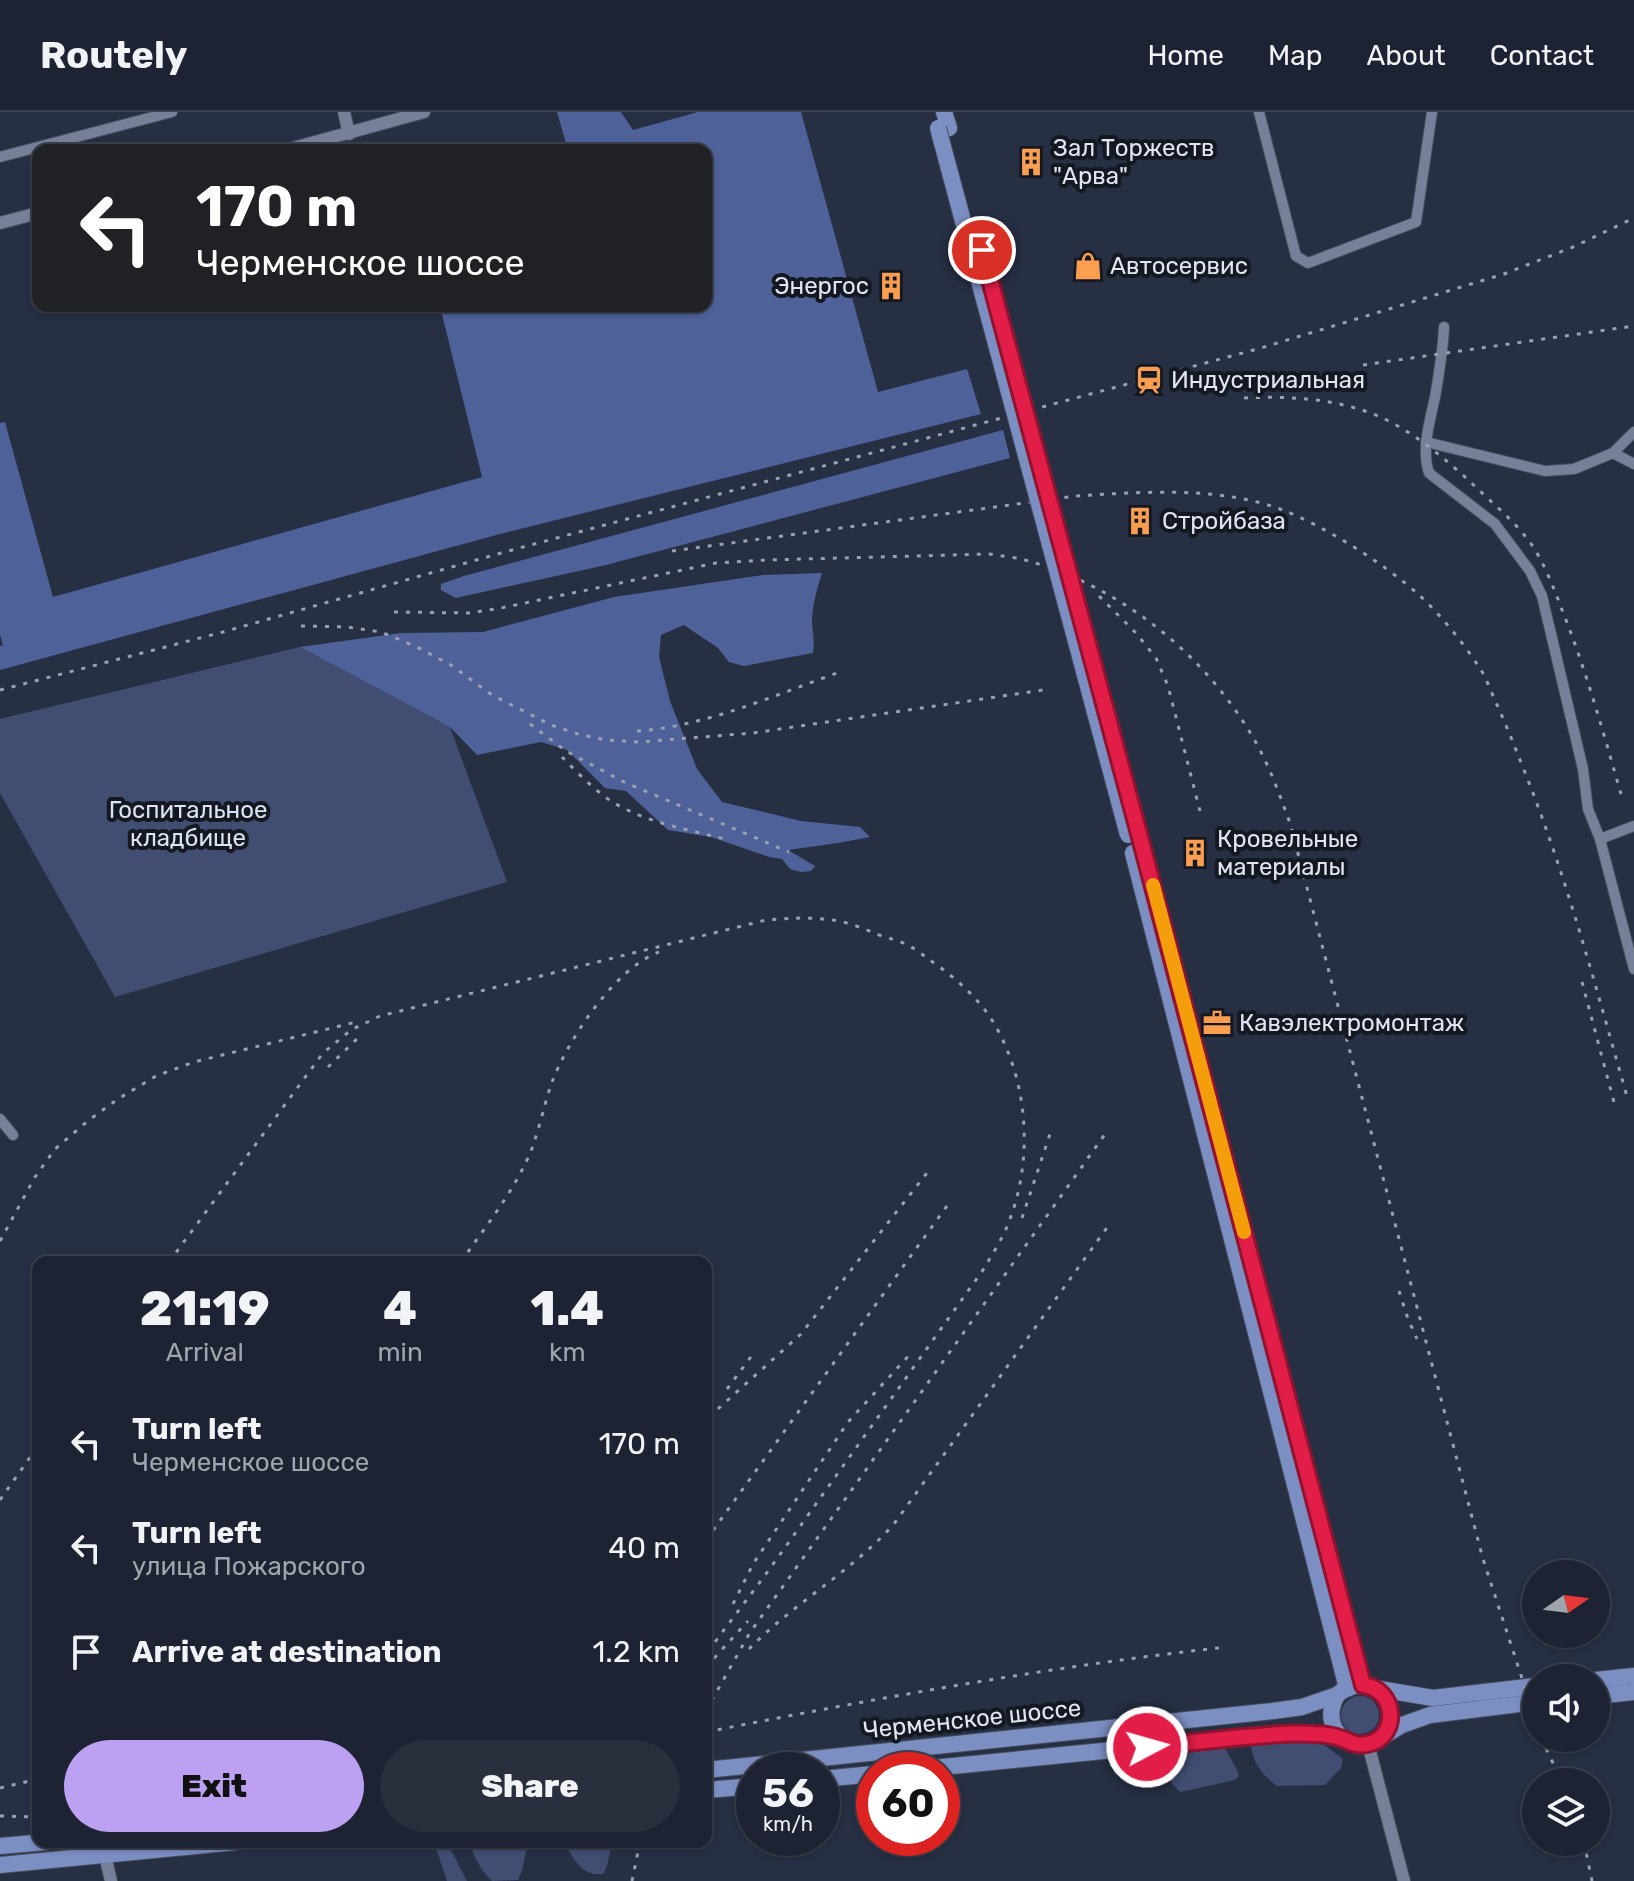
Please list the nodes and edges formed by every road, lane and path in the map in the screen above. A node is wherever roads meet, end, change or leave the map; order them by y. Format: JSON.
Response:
{"nodes":[{"id":1,"x":172,"y":112,"type":"edge"},
{"id":2,"x":344,"y":112,"type":"edge"},
{"id":3,"x":424,"y":112,"type":"edge"},
{"id":4,"x":1259,"y":112,"type":"edge"},
{"id":5,"x":1432,"y":112,"type":"edge"},
{"id":6,"x":941,"y":120,"type":"edge"},
{"id":7,"x":349,"y":134,"type":"junction"},
{"id":8,"x":54,"y":144,"type":"edge"},
{"id":9,"x":310,"y":144,"type":"edge"},
{"id":10,"x":32,"y":149,"type":"edge"},
{"id":11,"x":0,"y":157,"type":"edge"},
{"id":12,"x":32,"y":215,"type":"edge"},
{"id":13,"x":0,"y":223,"type":"edge"},
{"id":14,"x":1444,"y":327,"type":"dead end"},
{"id":15,"x":1634,"y":432,"type":"edge"},
{"id":16,"x":1426,"y":442,"type":"junction"},
{"id":17,"x":1613,"y":453,"type":"junction"},
{"id":18,"x":1634,"y":464,"type":"edge"},
{"id":19,"x":1634,"y":826,"type":"edge"},
{"id":20,"x":1600,"y":839,"type":"junction"},
{"id":21,"x":1634,"y":969,"type":"edge"},
{"id":22,"x":0,"y":1119,"type":"edge"},
{"id":23,"x":13,"y":1135,"type":"dead end"},
{"id":24,"x":1634,"y":1676,"type":"edge"},
{"id":25,"x":1610,"y":1679,"type":"edge"},
{"id":26,"x":1522,"y":1688,"type":"edge"},
{"id":27,"x":1354,"y":1689,"type":"junction"},
{"id":28,"x":1634,"y":1692,"type":"edge"},
{"id":29,"x":1610,"y":1695,"type":"edge"},
{"id":30,"x":1522,"y":1704,"type":"edge"},
{"id":31,"x":1343,"y":1739,"type":"junction"},
{"id":32,"x":1373,"y":1742,"type":"junction"},
{"id":33,"x":960,"y":1765,"type":"edge"},
{"id":34,"x":712,"y":1769,"type":"edge"},
{"id":35,"x":736,"y":1788,"type":"edge"},
{"id":36,"x":712,"y":1790,"type":"edge"},
{"id":37,"x":32,"y":1843,"type":"edge"},
{"id":38,"x":0,"y":1846,"type":"edge"},
{"id":39,"x":103,"y":1849,"type":"edge"},
{"id":40,"x":0,"y":1865,"type":"edge"},
{"id":41,"x":111,"y":1881,"type":"edge"},
{"id":42,"x":1404,"y":1881,"type":"edge"}],
"edges":[{"from":1,"to":8,"type":"street"},
{"from":2,"to":7,"type":"street"},
{"from":3,"to":7,"type":"street"},
{"from":4,"to":5,"type":"street"},
{"from":6,"to":27,"type":"main road","bridge":true},
{"from":7,"to":9,"type":"street"},
{"from":10,"to":11,"type":"street"},
{"from":12,"to":13,"type":"street"},
{"from":14,"to":16,"type":"street"},
{"from":15,"to":17,"type":"street"},
{"from":16,"to":17,"type":"street"},
{"from":16,"to":20,"type":"street"},
{"from":17,"to":18,"type":"street"},
{"from":19,"to":20,"type":"street"},
{"from":20,"to":21,"type":"street"},
{"from":22,"to":23,"type":"street"},
{"from":24,"to":25,"type":"main road"},
{"from":26,"to":27,"type":"main road","name":"Черменское шоссе"},
{"from":27,"to":31,"type":"main road"},
{"from":27,"to":32,"type":"main road"},
{"from":27,"to":34,"type":"main road","name":"Черменское шоссе"},
{"from":28,"to":29,"type":"main road"},
{"from":30,"to":32,"type":"main road"},
{"from":31,"to":32,"type":"main road","name":"Черменское шоссе"},
{"from":31,"to":33,"type":"main road","name":"Черменское шоссе"},
{"from":32,"to":42,"type":"street"},
{"from":35,"to":36,"type":"main road"},
{"from":37,"to":38,"type":"main road"},
{"from":39,"to":40,"type":"main road"},
{"from":39,"to":41,"type":"street"}]}
